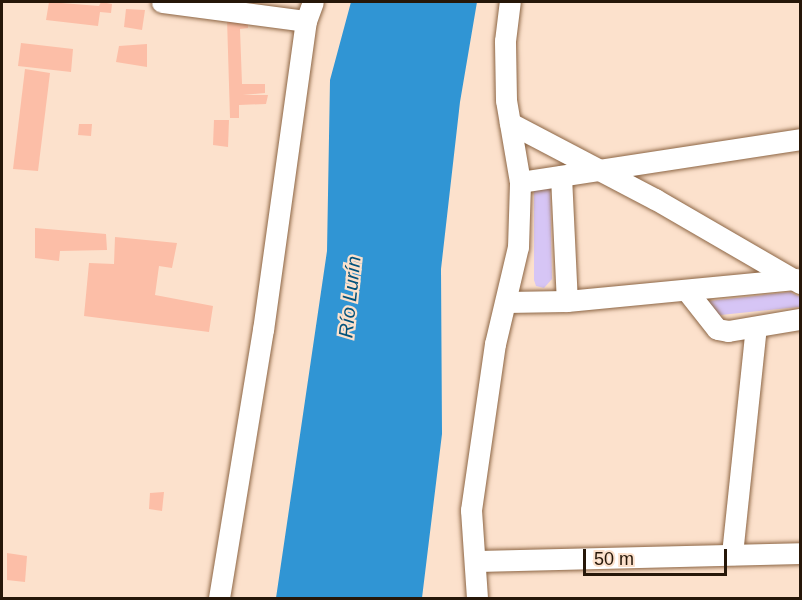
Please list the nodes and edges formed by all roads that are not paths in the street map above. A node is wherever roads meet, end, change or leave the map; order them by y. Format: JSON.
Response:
{"nodes":[{"id":1,"x":162,"y":2,"type":"edge"},
{"id":2,"x":510,"y":2,"type":"edge"},
{"id":3,"x":310,"y":11,"type":"edge"},
{"id":4,"x":510,"y":123,"type":"junction"},
{"id":5,"x":801,"y":140,"type":"edge"},
{"id":6,"x":602,"y":171,"type":"junction"},
{"id":7,"x":561,"y":176,"type":"junction"},
{"id":8,"x":520,"y":182,"type":"junction"},
{"id":9,"x":799,"y":280,"type":"edge"},
{"id":10,"x":687,"y":291,"type":"junction"},
{"id":11,"x":567,"y":301,"type":"junction"},
{"id":12,"x":506,"y":302,"type":"junction"},
{"id":13,"x":801,"y":319,"type":"edge"},
{"id":14,"x":756,"y":327,"type":"junction"},
{"id":15,"x":732,"y":554,"type":"junction"},
{"id":16,"x":801,"y":554,"type":"edge"},
{"id":17,"x":478,"y":561,"type":"junction"},
{"id":18,"x":219,"y":598,"type":"edge"},
{"id":19,"x":477,"y":598,"type":"edge"}],
"edges":[{"from":1,"to":3,"type":"street"},
{"from":2,"to":4,"type":"street"},
{"from":3,"to":18,"type":"street"},
{"from":4,"to":6,"type":"street"},
{"from":4,"to":8,"type":"street"},
{"from":5,"to":6,"type":"street"},
{"from":6,"to":7,"type":"street"},
{"from":6,"to":9,"type":"street"},
{"from":7,"to":8,"type":"street"},
{"from":7,"to":11,"type":"street"},
{"from":8,"to":12,"type":"street"},
{"from":9,"to":10,"type":"street"},
{"from":10,"to":11,"type":"street"},
{"from":10,"to":14,"type":"street"},
{"from":11,"to":12,"type":"street"},
{"from":12,"to":17,"type":"street"},
{"from":13,"to":14,"type":"street"},
{"from":14,"to":15,"type":"street"},
{"from":15,"to":16,"type":"street"},
{"from":15,"to":17,"type":"street"},
{"from":17,"to":19,"type":"street"}]}
